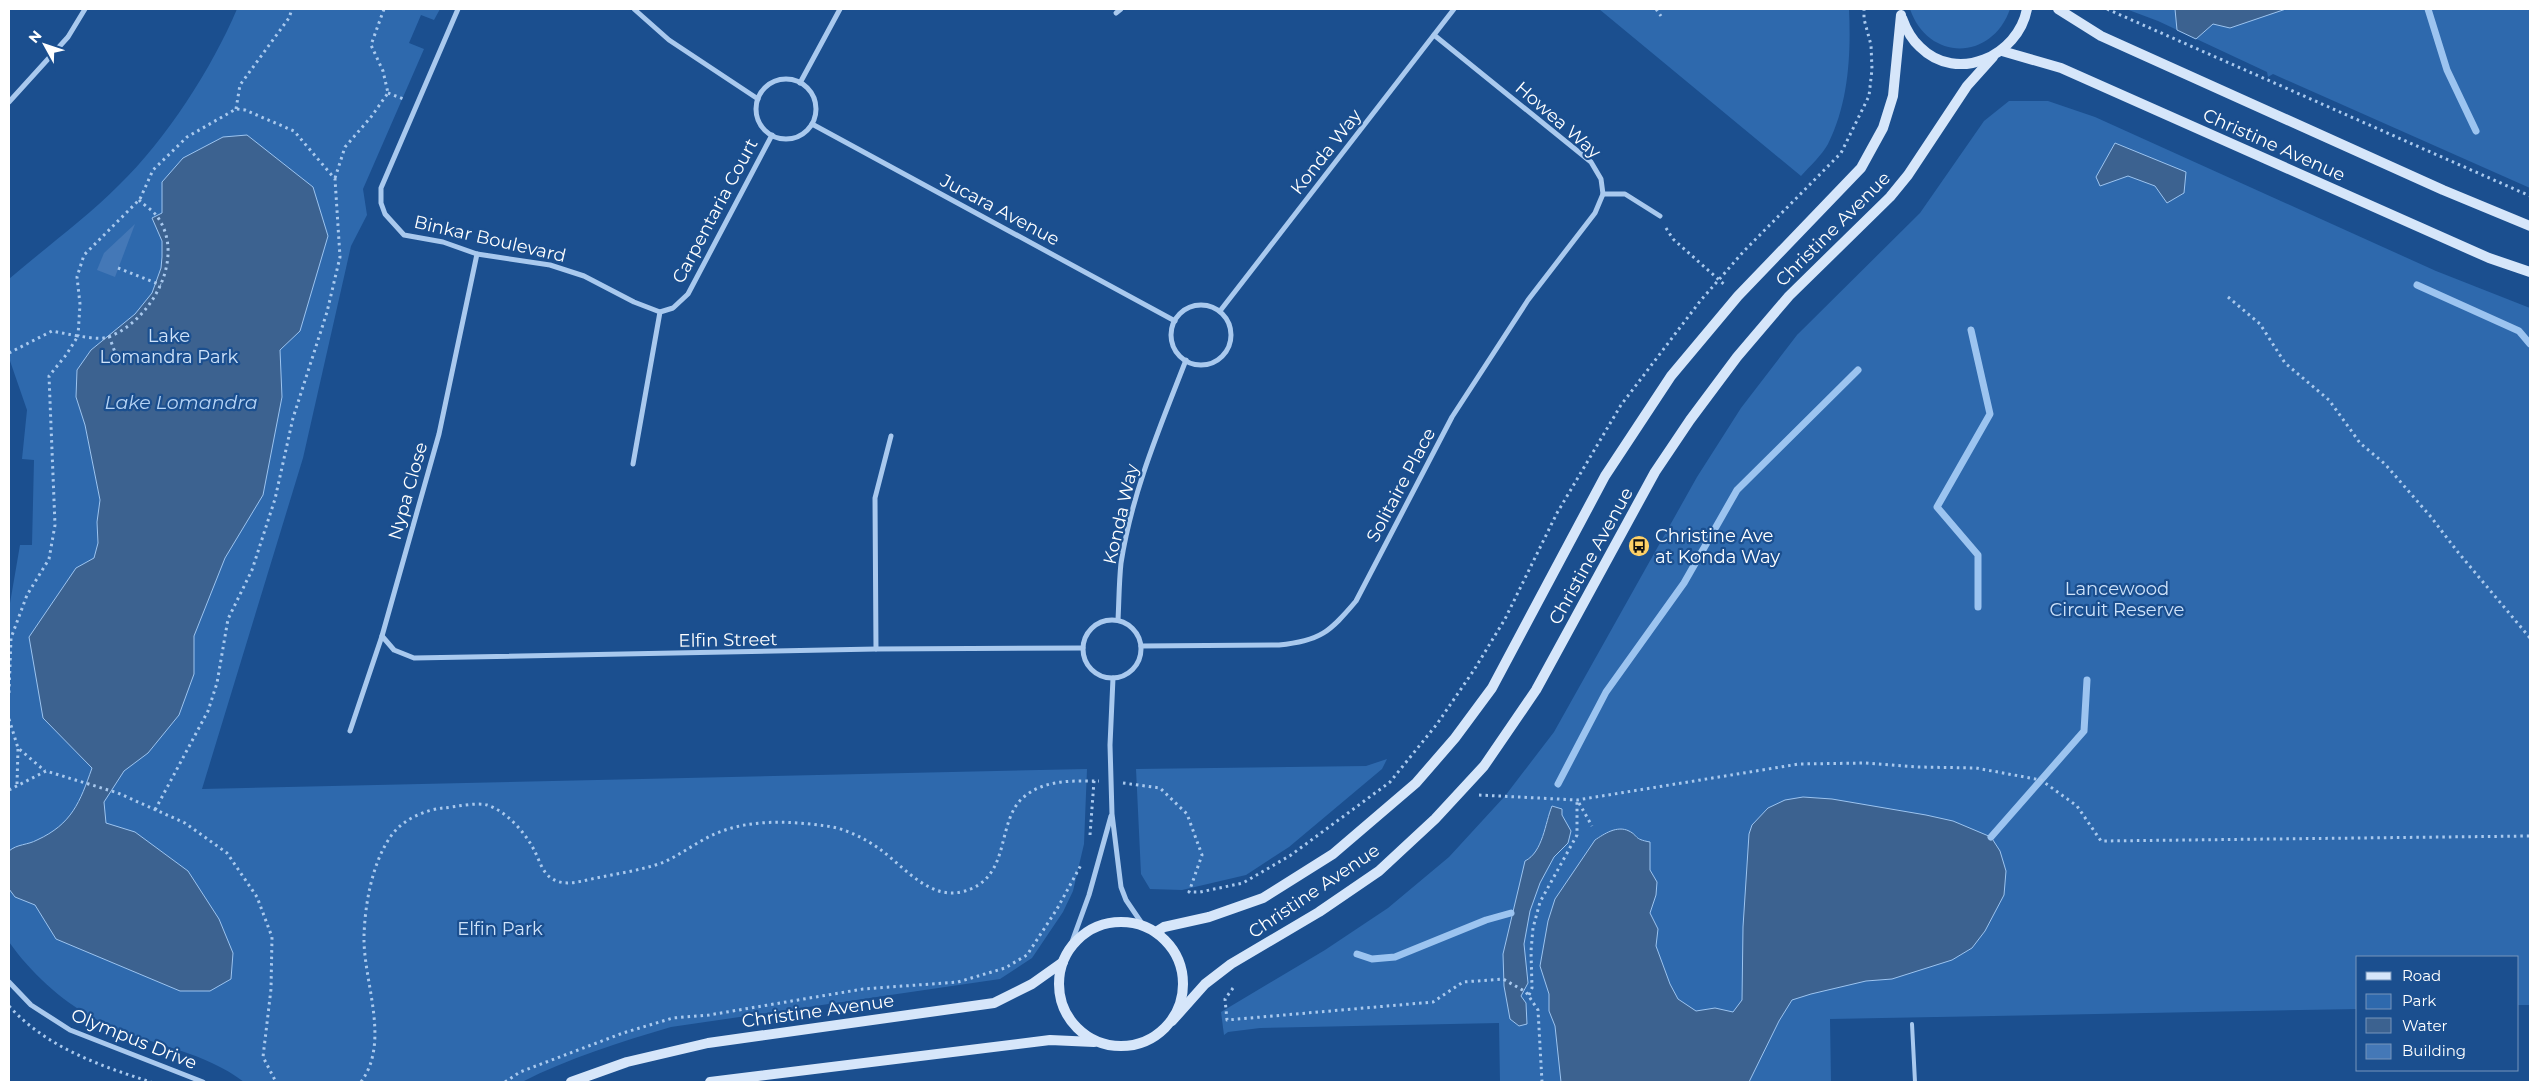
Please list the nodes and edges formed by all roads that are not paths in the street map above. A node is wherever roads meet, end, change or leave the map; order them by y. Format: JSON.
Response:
{"nodes":[{"id":1,"x":85,"y":9,"type":"edge"},
{"id":2,"x":458,"y":9,"type":"edge"},
{"id":3,"x":634,"y":9,"type":"edge"},
{"id":4,"x":840,"y":9,"type":"edge"},
{"id":5,"x":1121,"y":9,"type":"edge"},
{"id":6,"x":1454,"y":9,"type":"edge"},
{"id":7,"x":2027,"y":9,"type":"edge"},
{"id":8,"x":2058,"y":9,"type":"edge"},
{"id":9,"x":1900,"y":12,"type":"edge"},
{"id":10,"x":1116,"y":13,"type":"dead end"},
{"id":11,"x":1434,"y":34,"type":"junction"},
{"id":12,"x":2002,"y":51,"type":"junction"},
{"id":13,"x":1993,"y":57,"type":"junction"},
{"id":14,"x":800,"y":83,"type":"junction"},
{"id":15,"x":758,"y":99,"type":"junction"},
{"id":16,"x":9,"y":102,"type":"edge"},
{"id":17,"x":812,"y":124,"type":"junction"},
{"id":18,"x":772,"y":136,"type":"junction"},
{"id":19,"x":1603,"y":194,"type":"junction"},
{"id":20,"x":1660,"y":216,"type":"road end"},
{"id":21,"x":2530,"y":226,"type":"edge"},
{"id":22,"x":477,"y":254,"type":"junction"},
{"id":23,"x":2530,"y":272,"type":"edge"},
{"id":24,"x":1220,"y":311,"type":"junction"},
{"id":25,"x":660,"y":312,"type":"junction"},
{"id":26,"x":1174,"y":321,"type":"junction"},
{"id":27,"x":1186,"y":360,"type":"junction"},
{"id":28,"x":891,"y":436,"type":"dead end"},
{"id":29,"x":633,"y":464,"type":"dead end"},
{"id":30,"x":1118,"y":620,"type":"junction"},
{"id":31,"x":382,"y":636,"type":"junction"},
{"id":32,"x":1141,"y":646,"type":"junction"},
{"id":33,"x":1083,"y":648,"type":"junction"},
{"id":34,"x":876,"y":650,"type":"junction"},
{"id":35,"x":1113,"y":678,"type":"junction"},
{"id":36,"x":350,"y":731,"type":"dead end"},
{"id":37,"x":1112,"y":814,"type":"junction"},
{"id":38,"x":1144,"y":925,"type":"junction"},
{"id":39,"x":1156,"y":932,"type":"junction"},
{"id":40,"x":1069,"y":950,"type":"junction"},
{"id":41,"x":1063,"y":962,"type":"junction"},
{"id":42,"x":9,"y":982,"type":"edge"},
{"id":43,"x":1172,"y":1021,"type":"junction"},
{"id":44,"x":1912,"y":1024,"type":"dead end"},
{"id":45,"x":1098,"y":1042,"type":"junction"},
{"id":46,"x":203,"y":1082,"type":"edge"},
{"id":47,"x":572,"y":1082,"type":"edge"},
{"id":48,"x":710,"y":1082,"type":"edge"},
{"id":49,"x":1915,"y":1082,"type":"edge"}],
"edges":[{"from":1,"to":16,"type":"street"},
{"from":2,"to":22,"type":"street","name":"Binkar Boulevard"},
{"from":3,"to":15,"type":"street"},
{"from":4,"to":14,"type":"street"},
{"from":5,"to":10,"type":"street"},
{"from":6,"to":11,"type":"street","name":"Konda Way"},
{"from":7,"to":12,"type":"main road"},
{"from":8,"to":21,"type":"main road","name":"Christine Avenue"},
{"from":9,"to":13,"type":"main road"},
{"from":9,"to":39,"type":"main road","name":"Christine Avenue"},
{"from":11,"to":19,"type":"street","name":"Howea Way"},
{"from":11,"to":24,"type":"street","name":"Konda Way"},
{"from":12,"to":13,"type":"main road"},
{"from":12,"to":23,"type":"main road","name":"Christine Avenue"},
{"from":13,"to":43,"type":"main road","name":"Christine Avenue"},
{"from":14,"to":15,"type":"street"},
{"from":14,"to":17,"type":"street"},
{"from":15,"to":18,"type":"street"},
{"from":17,"to":18,"type":"street"},
{"from":17,"to":26,"type":"street","name":"Jucara Avenue"},
{"from":18,"to":25,"type":"street","name":"Carpentaria Court"},
{"from":19,"to":20,"type":"street"},
{"from":19,"to":32,"type":"street","name":"Solitaire Place"},
{"from":22,"to":25,"type":"street","name":"Binkar Boulevard"},
{"from":22,"to":31,"type":"street","name":"Nypa Close"},
{"from":24,"to":26,"type":"street"},
{"from":24,"to":27,"type":"street"},
{"from":25,"to":29,"type":"street"},
{"from":26,"to":27,"type":"street"},
{"from":27,"to":30,"type":"street","name":"Konda Way"},
{"from":28,"to":34,"type":"street"},
{"from":30,"to":32,"type":"street"},
{"from":30,"to":33,"type":"street"},
{"from":31,"to":34,"type":"street","name":"Elfin Street"},
{"from":31,"to":36,"type":"street","name":"Nypa Close"},
{"from":32,"to":35,"type":"street"},
{"from":33,"to":34,"type":"street","name":"Elfin Street"},
{"from":33,"to":35,"type":"street"},
{"from":35,"to":37,"type":"street"},
{"from":37,"to":38,"type":"street"},
{"from":37,"to":40,"type":"street"},
{"from":38,"to":39,"type":"main road"},
{"from":38,"to":40,"type":"main road"},
{"from":39,"to":43,"type":"main road"},
{"from":40,"to":41,"type":"main road"},
{"from":41,"to":45,"type":"main road"},
{"from":41,"to":47,"type":"main road","name":"Christine Avenue"},
{"from":42,"to":46,"type":"street","name":"Olympus Drive"},
{"from":43,"to":45,"type":"main road"},
{"from":44,"to":49,"type":"lane"},
{"from":45,"to":48,"type":"main road"}]}
